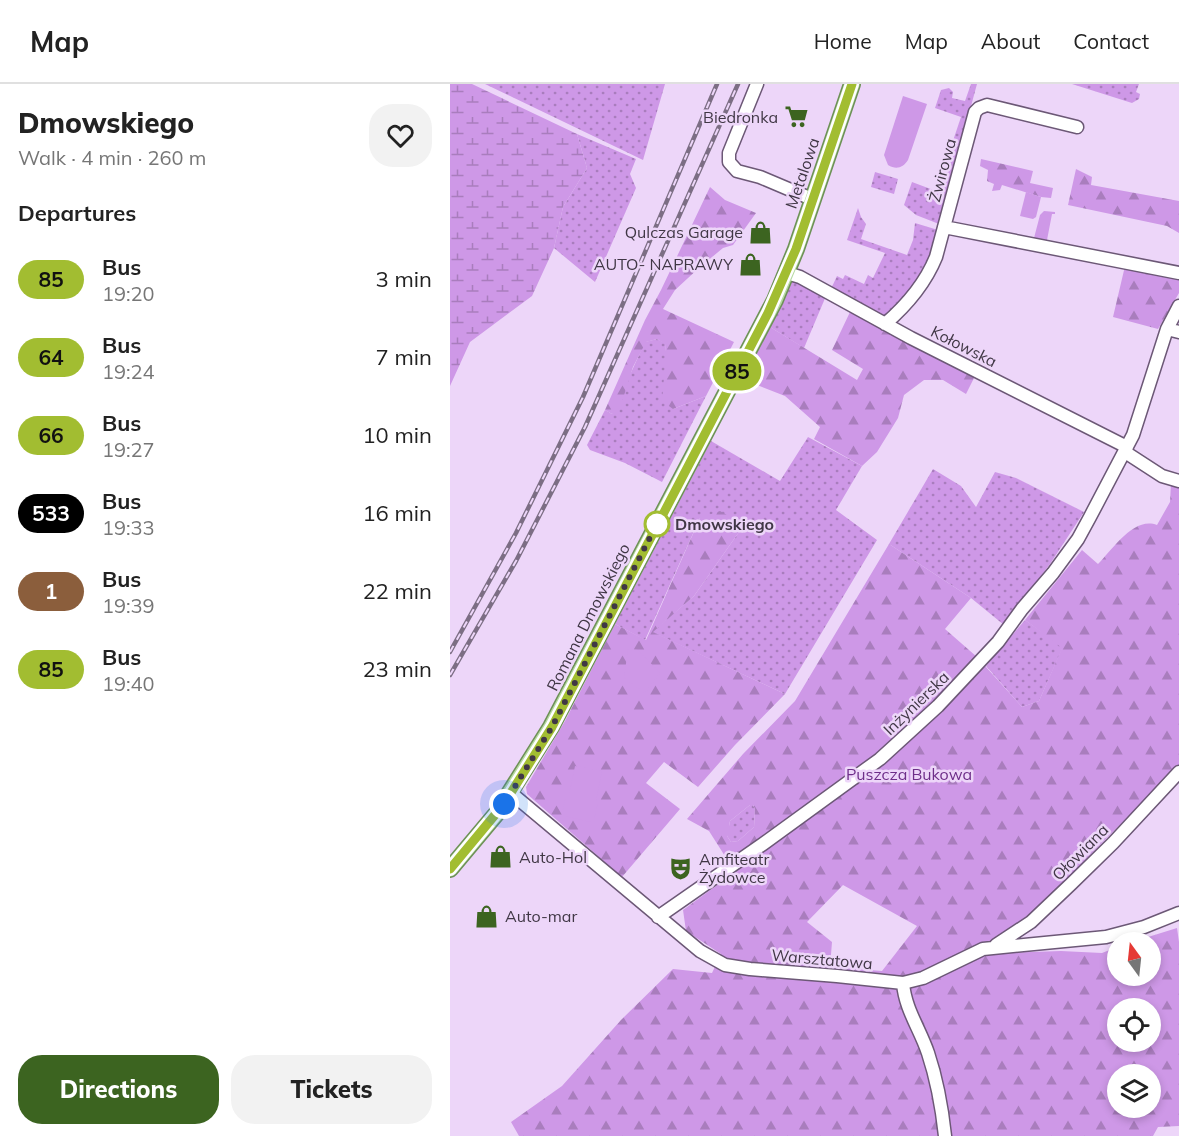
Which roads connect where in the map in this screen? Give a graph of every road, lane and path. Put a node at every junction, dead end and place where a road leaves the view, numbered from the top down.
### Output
1 (757, 84) edge
2 (852, 84) edge
3 (1077, 127) dead end
4 (812, 199) junction
5 (945, 227) junction
6 (787, 273) junction
7 (1179, 273) edge
8 (1179, 306) edge
9 (885, 324) junction
10 (1173, 330) edge
11 (1126, 449) junction
12 (1179, 481) edge
13 (1179, 771) edge
14 (511, 793) junction
15 (450, 869) edge
16 (1179, 913) edge
17 (658, 917) junction
18 (995, 946) junction
19 (903, 983) junction
20 (945, 1136) edge

1 - 4 street
2 - 4 main road, Metalowa
3 - 5 street, Żwirowa
4 - 6 main road, Metalowa
5 - 7 street
5 - 9 street, Żwirowa
6 - 9 street, Kołowska
6 - 14 main road, Romana Dmowskiego
8 - 10 street, Inżynierska
9 - 11 street, Kołowska
10 - 11 street, Inżynierska
11 - 12 street, Kołowska
11 - 17 street, Inżynierska
13 - 18 street, Ołowiana
14 - 15 main road, Romana Dmowskiego
14 - 17 street, Warsztatowa
16 - 18 street, Warsztatowa
17 - 19 street, Warsztatowa
18 - 19 street, Warsztatowa
19 - 20 street

